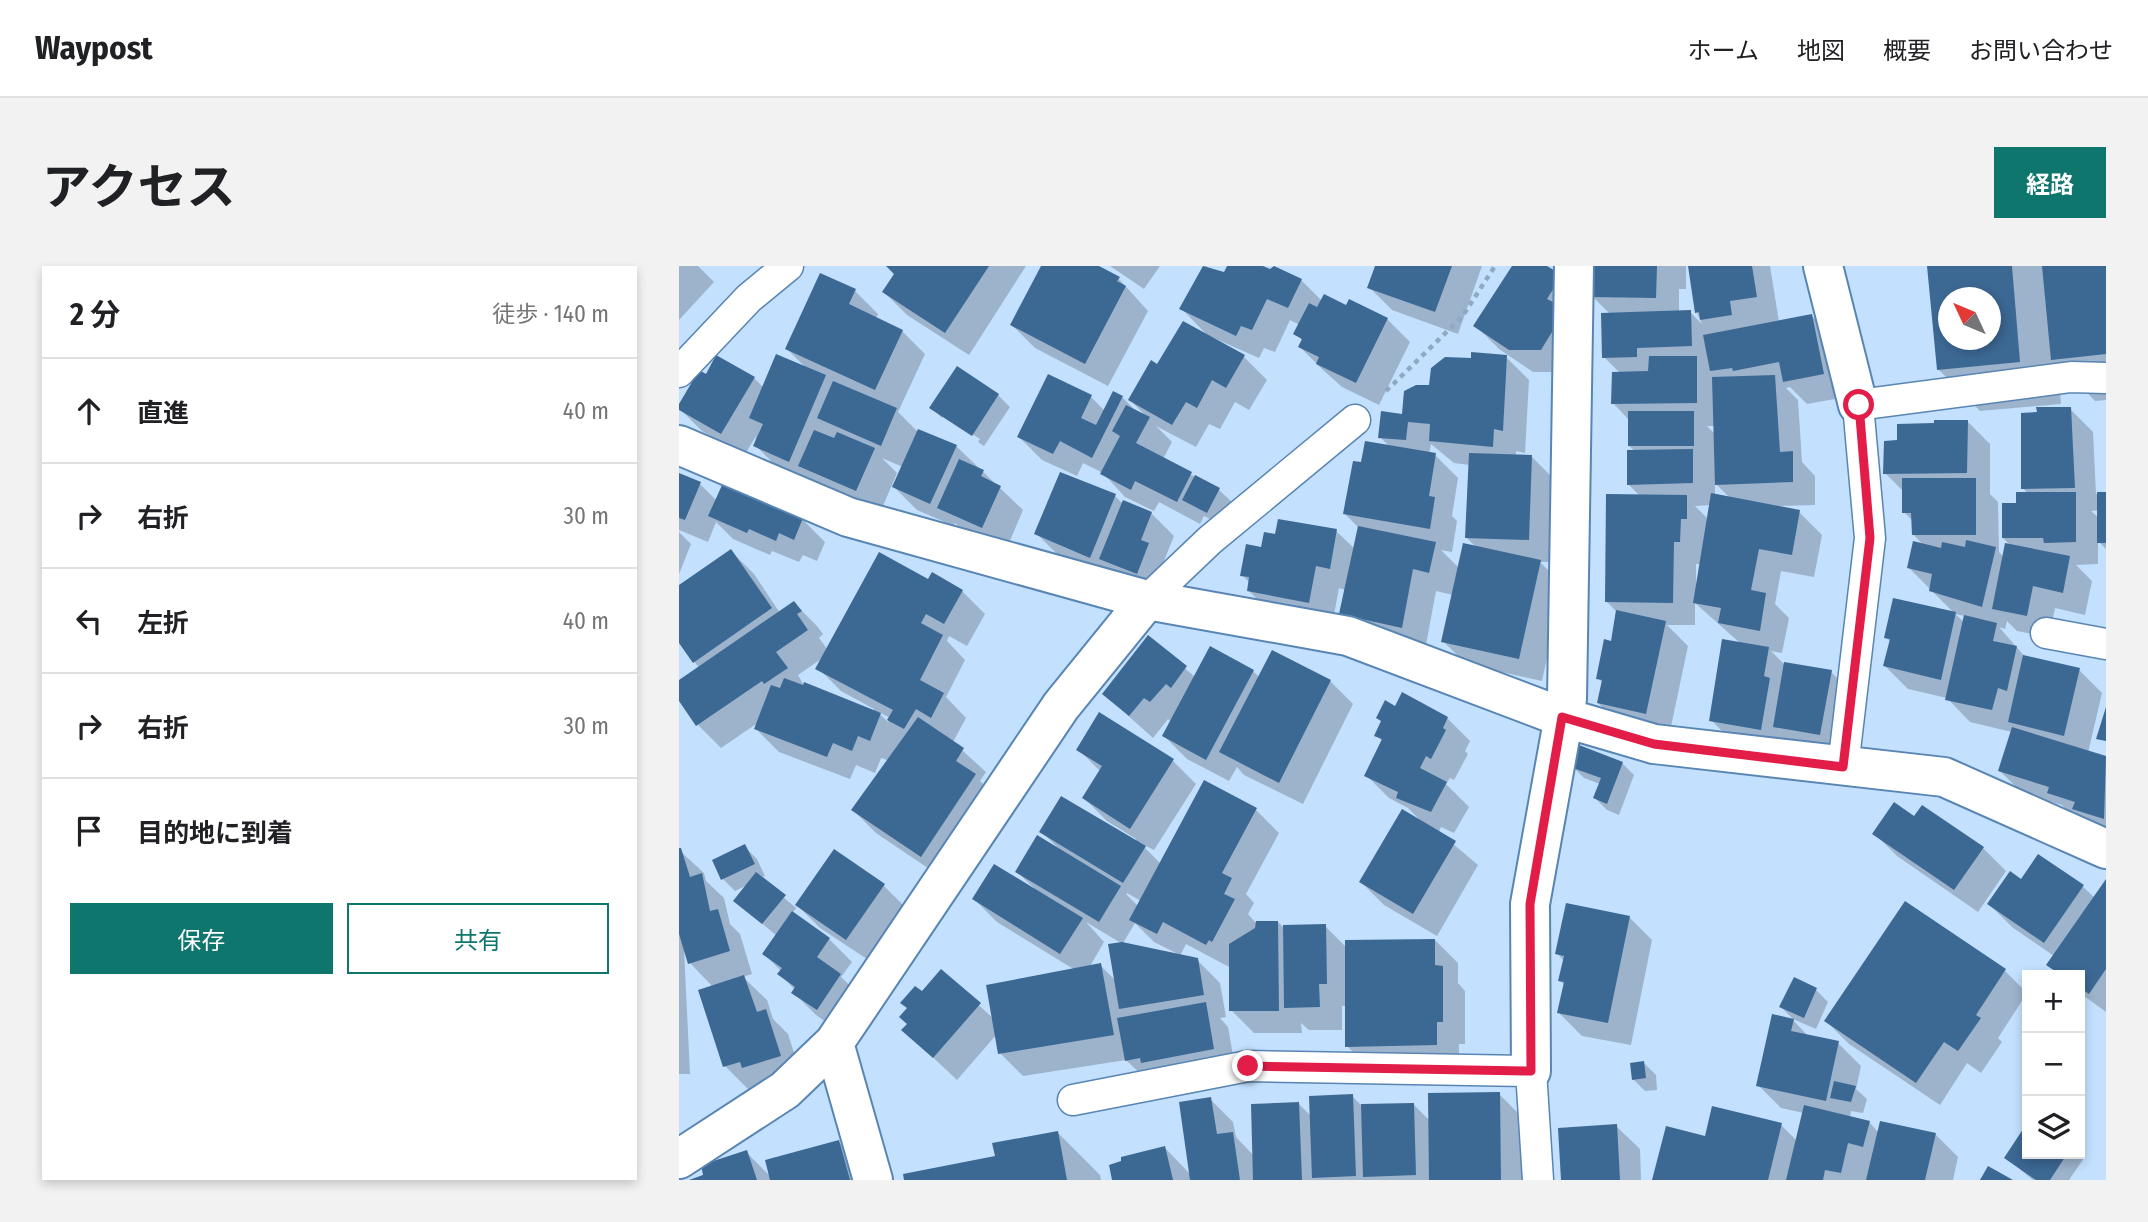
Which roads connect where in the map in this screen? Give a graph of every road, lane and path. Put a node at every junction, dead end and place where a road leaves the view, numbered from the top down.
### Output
1 (788, 266) edge
2 (1495, 266) edge
3 (1574, 266) edge
4 (1822, 266) edge
5 (679, 372) edge
6 (2106, 378) edge
7 (1859, 405) junction
8 (1355, 421) joint
9 (679, 445) edge
10 (1147, 600) junction
11 (2046, 633) dead end
12 (2106, 644) edge
13 (1562, 717) junction
14 (1843, 767) junction
15 (2106, 849) edge
16 (834, 1043) junction
17 (1531, 1071) junction
18 (1073, 1100) dead end
19 (679, 1159) edge
20 (873, 1180) edge
21 (1538, 1180) edge

1 - 5 lane
2 - 8 path
3 - 13 street
4 - 7 street
6 - 7 lane
7 - 14 lane
8 - 10 lane
9 - 10 street
10 - 13 street
10 - 16 street
11 - 12 lane
13 - 14 street
13 - 17 street
14 - 15 street
16 - 19 street
16 - 20 street
17 - 18 lane
17 - 21 lane

